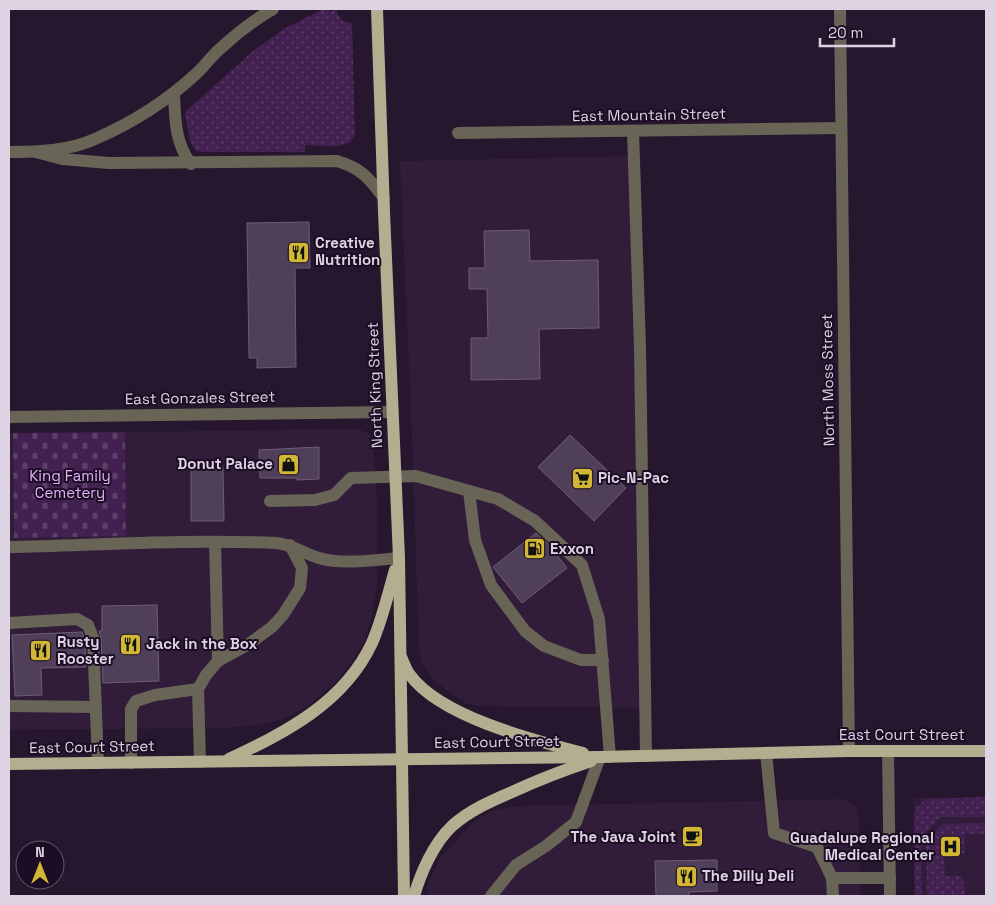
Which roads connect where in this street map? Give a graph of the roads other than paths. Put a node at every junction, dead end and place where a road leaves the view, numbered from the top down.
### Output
1 (273, 9) edge
2 (378, 9) edge
3 (840, 9) edge
4 (256, 13) edge
5 (174, 93) junction
6 (841, 128) junction
7 (633, 131) junction
8 (458, 133) dead end
9 (9, 152) edge
10 (36, 152) junction
11 (191, 164) junction
12 (384, 198) junction
13 (392, 412) junction
14 (9, 417) edge
15 (394, 475) junction
16 (469, 491) junction
17 (270, 502) dead end
18 (215, 542) junction
19 (290, 545) junction
20 (9, 547) edge
21 (399, 558) junction
22 (9, 623) edge
23 (399, 654) junction
24 (603, 660) junction
25 (218, 661) junction
26 (198, 689) junction
27 (9, 706) edge
28 (95, 707) junction
29 (849, 751) junction
30 (888, 751) junction
31 (986, 751) edge
32 (766, 753) junction
33 (646, 756) junction
34 (605, 757) junction
35 (401, 760) junction
36 (224, 761) junction
37 (131, 762) junction
38 (200, 762) junction
39 (98, 763) junction
40 (9, 764) edge
41 (832, 878) junction
42 (890, 878) junction
43 (404, 896) edge
44 (414, 896) edge
45 (491, 896) edge
46 (832, 896) edge
47 (890, 896) edge

1 - 4 street
2 - 12 main road, North King Street
3 - 6 street, North Moss Street
4 - 5 street
5 - 10 street
5 - 11 street
6 - 7 street, East Mountain Street
6 - 29 street, North Moss Street
7 - 8 street, East Mountain Street
7 - 33 street
9 - 10 street
10 - 11 street
11 - 12 street
12 - 13 main road, North King Street
13 - 14 street, East Gonzales Street
13 - 15 main road, North King Street
15 - 16 street
15 - 17 street
15 - 21 main road, North King Street
16 - 24 street
16 - 24 street
18 - 19 street
18 - 20 street
18 - 25 street
19 - 21 street
19 - 25 street
21 - 23 main road, North King Street
21 - 36 main road
22 - 28 street
23 - 34 main road
23 - 35 main road, North King Street
24 - 34 street
25 - 26 street
26 - 37 street
26 - 38 street
27 - 28 street
28 - 39 street
29 - 30 main road, East Court Street
29 - 32 main road, East Court Street
30 - 31 main road, East Court Street
30 - 42 street
32 - 33 main road, East Court Street
32 - 41 street
33 - 34 main road, East Court Street
34 - 35 main road, East Court Street
34 - 44 main road
34 - 45 street
35 - 36 main road, East Court Street
35 - 43 main road, North King Street
36 - 38 main road, East Court Street
37 - 38 main road, East Court Street
37 - 39 main road, East Court Street
39 - 40 main road, East Court Street
41 - 42 street
41 - 46 street
42 - 47 street

